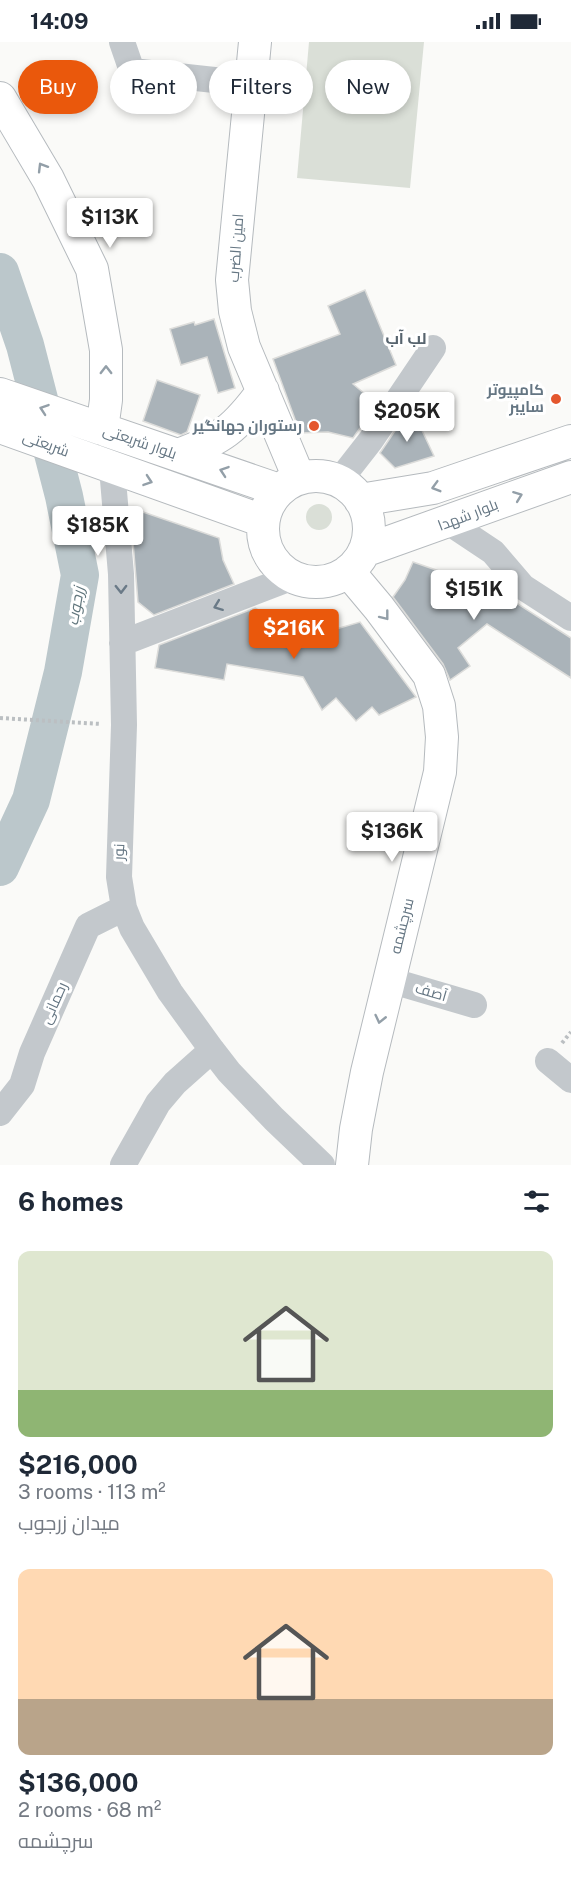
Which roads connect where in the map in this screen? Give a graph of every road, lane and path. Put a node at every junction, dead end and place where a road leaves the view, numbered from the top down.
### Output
1 (123, 42) edge
2 (255, 42) edge
3 (253, 60) edge
4 (209, 79) edge
5 (0, 98) edge
6 (248, 114) edge
7 (433, 348) dead end
8 (263, 391) junction
9 (0, 394) edge
10 (95, 426) junction
11 (0, 427) edge
12 (571, 441) edge
13 (178, 455) junction
14 (103, 465) junction
15 (571, 477) edge
16 (289, 484) junction
17 (350, 490) junction
18 (489, 507) junction
19 (263, 521) junction
20 (448, 522) junction
21 (493, 552) junction
22 (356, 561) junction
23 (292, 577) junction
24 (571, 618) edge
25 (122, 643) junction
26 (0, 718) edge
27 (111, 724) dead end
28 (124, 908) junction
29 (389, 980) junction
30 (474, 1005) dead end
31 (212, 1050) junction
32 (548, 1061) dead end
33 (571, 1080) edge
34 (0, 1113) edge
35 (123, 1165) edge
36 (322, 1165) edge
37 (352, 1165) edge

1 - 4 street
2 - 3 main road, امین الضرب
10 -> 5 main road
6 - 8 main road, امین الضرب
7 - 17 street
8 - 13 main road
8 - 16 main road, امین الضرب
10 -> 9 main road, بلوار شریعتی
10 - 13 main road, بلوار شریعتی
11 - 14 main road, شریعتی
12 -> 17 main road
16 -> 13 main road, بلوار شریعتی
14 -> 19 main road
14 -> 25 street, نور
18 -> 15 main road, بلوار شهدا
16 - 17 main road
16 - 19 main road
17 - 22 main road
18 - 20 main road, بلوار شهدا
18 - 21 street
19 - 23 main road
20 - 21 street
20 - 22 main road, بلوار شهدا
21 - 24 street
22 - 23 main road
22 -> 29 main road, سرچشمه
23 -> 25 street
25 - 28 street, نور
26 - 27 path
28 - 31 street, نور
28 - 34 street, رحمانی
29 - 30 street, آصف
29 -> 37 main road, سرچشمه
31 - 35 street
31 - 36 street, نور
32 - 33 street

